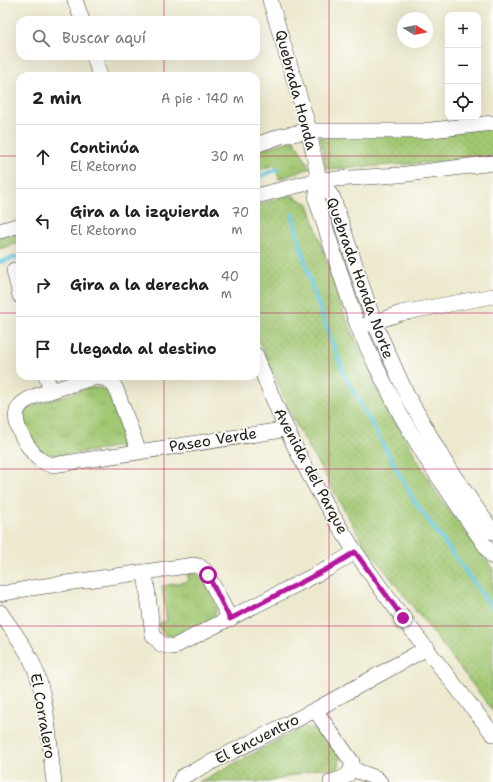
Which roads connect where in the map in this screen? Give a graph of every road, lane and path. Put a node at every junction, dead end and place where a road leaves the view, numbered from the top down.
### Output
1 (75, 0) edge
2 (270, 0) edge
3 (81, 16) edge
4 (95, 60) edge
5 (99, 72) edge
6 (493, 123) edge
7 (309, 131) junction
8 (260, 144) edge
9 (493, 163) edge
10 (318, 180) junction
11 (260, 195) edge
12 (16, 226) edge
13 (0, 231) edge
14 (11, 271) edge
15 (16, 285) edge
16 (493, 296) edge
17 (374, 322) junction
18 (358, 327) junction
19 (260, 365) edge
20 (47, 380) edge
21 (90, 380) edge
22 (106, 380) edge
23 (51, 391) junction
24 (286, 428) junction
25 (139, 452) junction
26 (493, 532) edge
27 (355, 552) junction
28 (493, 557) edge
29 (145, 572) junction
30 (0, 594) edge
31 (0, 612) edge
32 (230, 619) junction
33 (427, 648) junction
34 (315, 710) junction
35 (493, 734) edge
36 (352, 769) junction
37 (54, 782) edge
38 (180, 782) edge
39 (331, 782) edge
40 (380, 782) edge

1 - 3 street
2 - 7 street, Quebrada Honda
4 - 5 street
6 - 7 street
7 - 8 street
7 - 10 street, Quebrada Honda
9 - 10 street
10 - 11 street
10 - 17 street, Quebrada Honda Norte
10 - 18 street, Quebrada Honda Norte
12 - 13 street
14 - 15 street
16 - 17 street
17 - 18 street
17 - 26 street, Quebrada Honda Norte
18 - 28 street, Quebrada Honda Norte
19 - 24 street, Avenida del Parque
20 - 23 street
21 - 23 street, Paseo Verde
22 - 25 street, Paseo Verde
23 - 25 street, Paseo Verde
24 - 25 street, Paseo Verde
24 - 27 street, Avenida del Parque
27 - 32 street
27 - 33 street, Avenida del Parque
29 - 30 street
29 - 32 street
29 - 32 street
31 - 37 street, El Corralero
33 - 34 street, El Encuentro
33 - 35 street, Avenida del Parque
34 - 36 street, El Encuentro
34 - 38 street, El Encuentro
36 - 39 street
36 - 40 street

